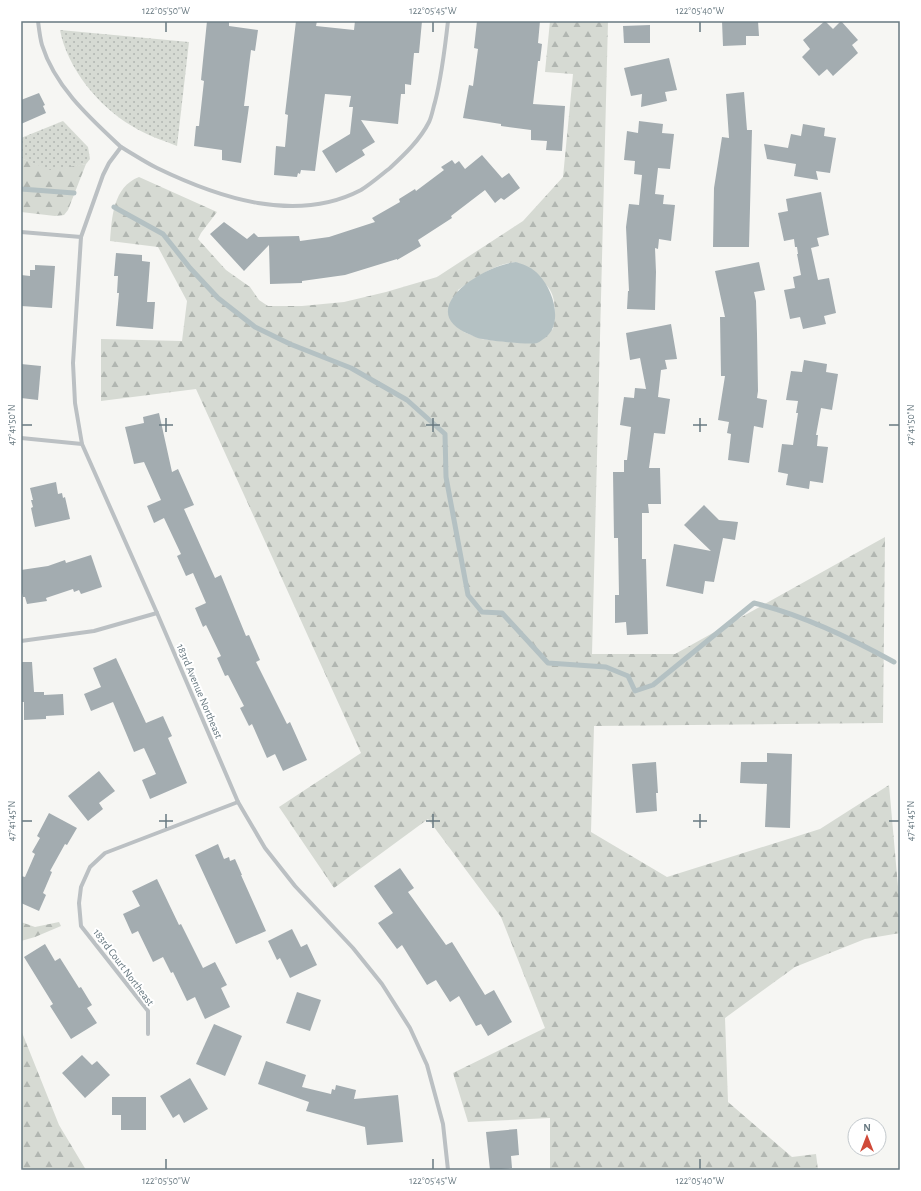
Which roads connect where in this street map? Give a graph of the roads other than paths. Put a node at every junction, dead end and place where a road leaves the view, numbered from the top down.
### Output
1 (38, 21) edge
2 (448, 21) edge
3 (121, 147) junction
4 (21, 232) edge
5 (81, 237) junction
6 (21, 438) edge
7 (82, 444) junction
8 (157, 613) junction
9 (21, 641) edge
10 (238, 802) junction
11 (148, 1034) dead end
12 (448, 1170) edge

1 - 3 street
2 - 3 street
3 - 5 street, 183rd Avenue Northeast
4 - 5 street
5 - 7 street, 183rd Avenue Northeast
6 - 7 street
7 - 8 street, 183rd Avenue Northeast
8 - 9 street
8 - 10 street, 183rd Avenue Northeast
10 - 11 street, 183rd Court Northeast
10 - 12 street, 183rd Avenue Northeast

